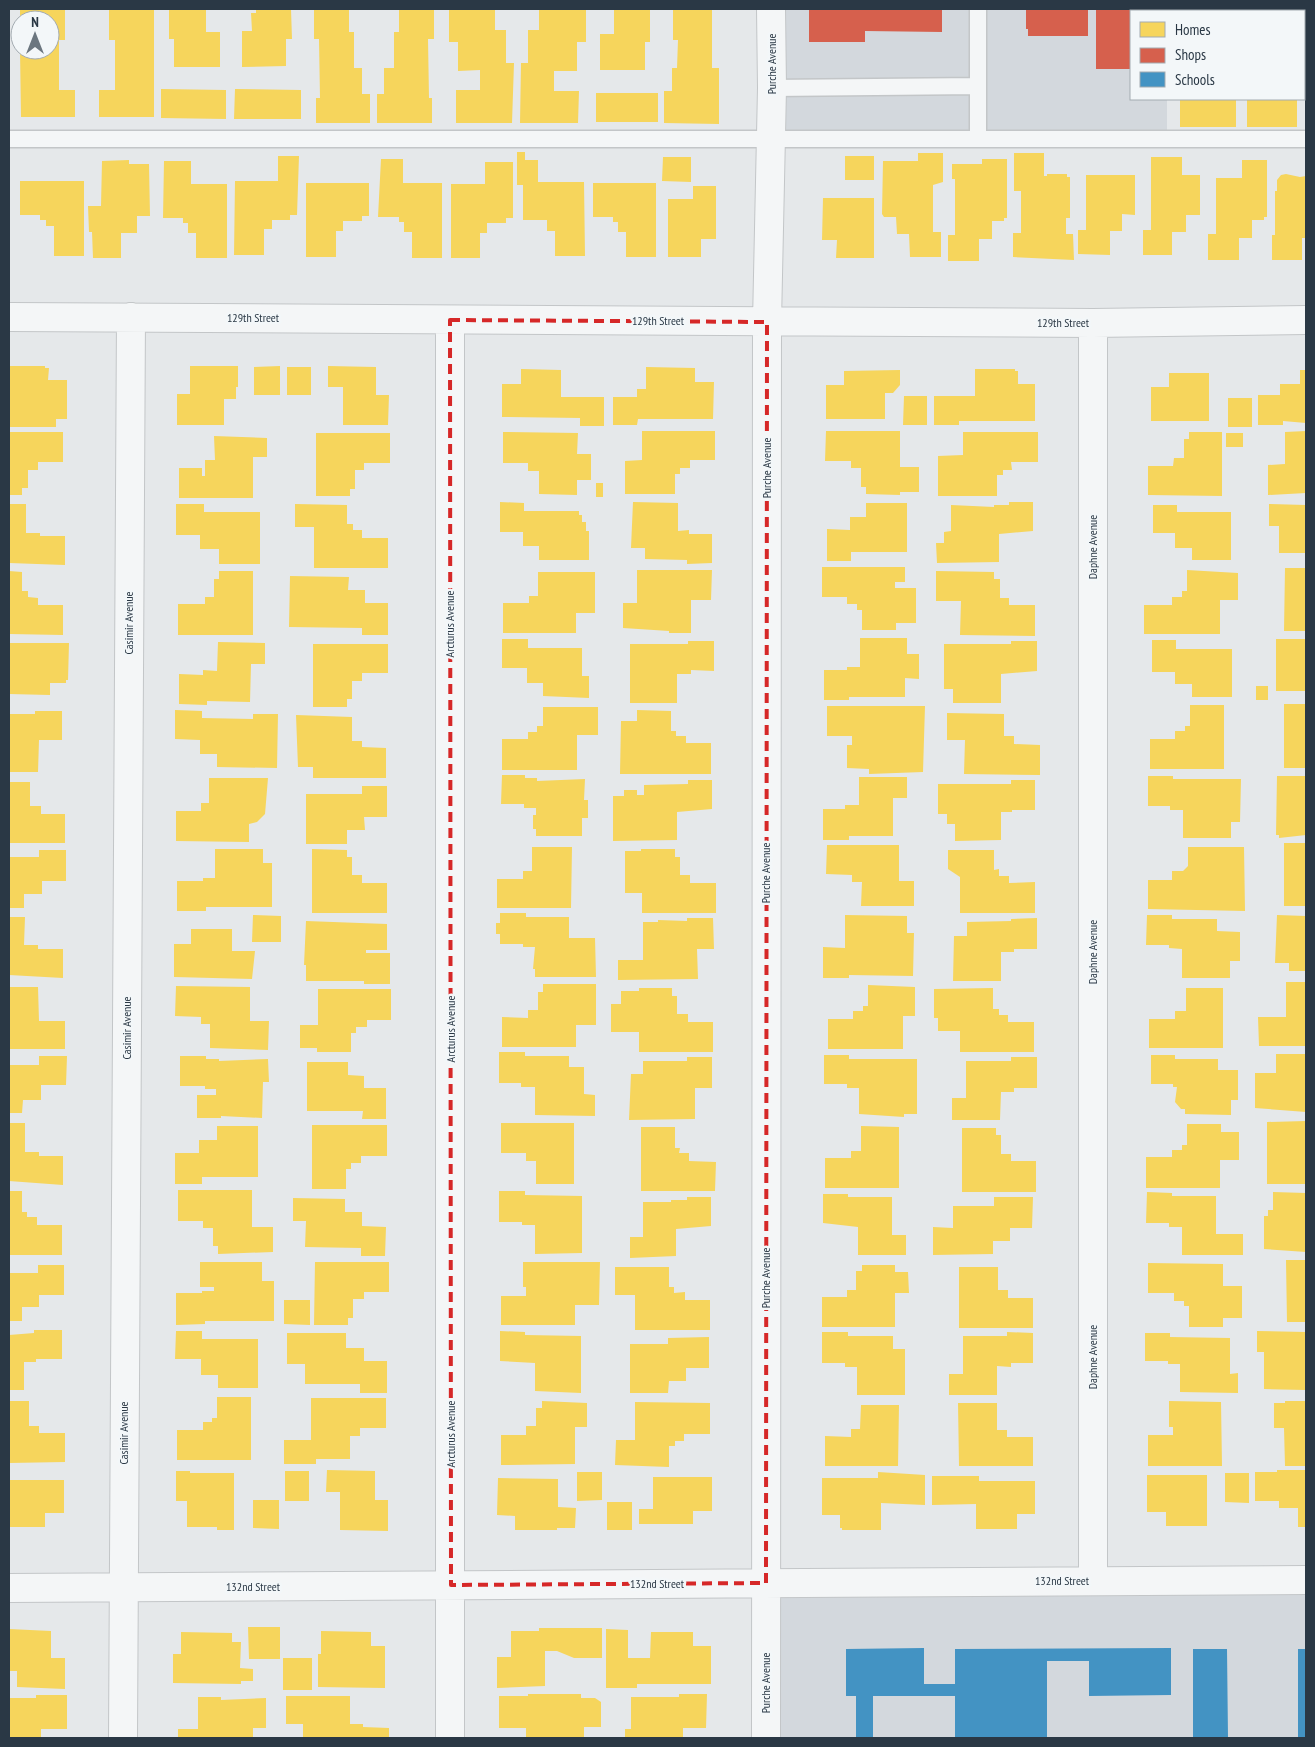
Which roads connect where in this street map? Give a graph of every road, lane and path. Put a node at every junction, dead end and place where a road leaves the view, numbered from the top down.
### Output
1 (771, 9) edge
2 (978, 9) edge
3 (978, 86) junction
4 (772, 88) junction
5 (770, 138) junction
6 (9, 139) edge
7 (978, 139) junction
8 (1306, 139) edge
9 (9, 317) edge
10 (131, 317) junction
11 (450, 320) junction
12 (1306, 320) edge
13 (767, 322) junction
14 (1093, 323) junction
15 (1306, 1580) edge
16 (1093, 1581) junction
17 (766, 1583) junction
18 (451, 1585) junction
19 (9, 1588) edge
20 (123, 1588) junction
21 (123, 1738) edge
22 (450, 1738) edge
23 (766, 1738) edge

1 - 4 street, Purche Avenue
2 - 3 lane
3 - 4 lane
3 - 7 lane
4 - 5 street, Purche Avenue
5 - 6 lane
5 - 7 lane
5 - 13 street, Purche Avenue
7 - 8 lane
9 - 10 street, 129th Street
10 - 11 street, 129th Street
10 - 20 street, Casimir Avenue
11 - 13 street, 129th Street
11 - 18 street, Arcturus Avenue
12 - 14 street, 129th Street
13 - 14 street, 129th Street
13 - 17 street, Purche Avenue
14 - 16 street, Daphne Avenue
15 - 16 street, 132nd Street
16 - 17 street, 132nd Street
17 - 18 street, 132nd Street
17 - 23 street, Purche Avenue
18 - 20 street, 132nd Street
18 - 22 street, Arcturus Avenue
19 - 20 street, 132nd Street
20 - 21 street, Casimir Avenue

